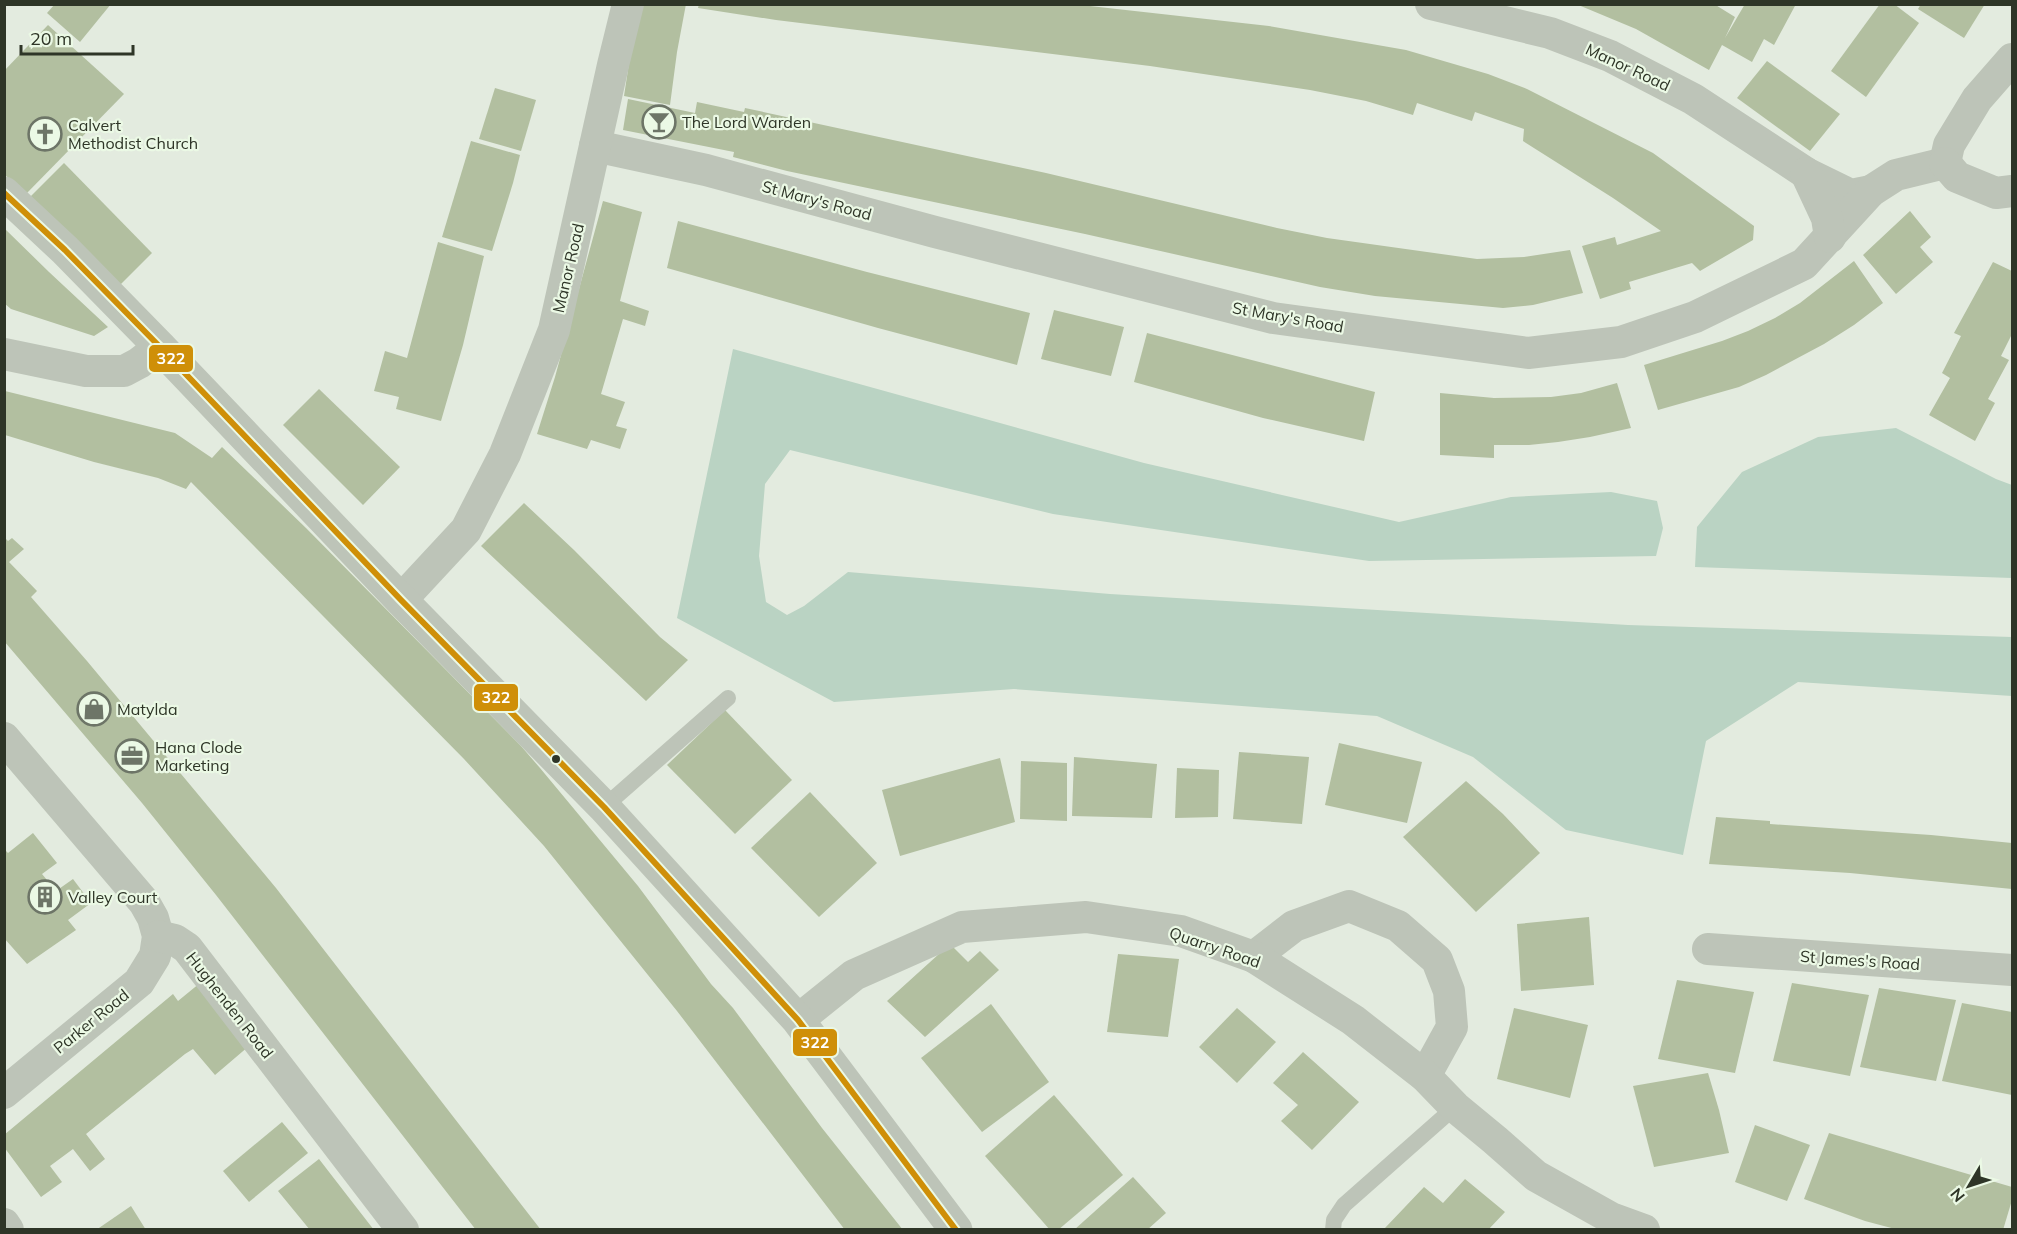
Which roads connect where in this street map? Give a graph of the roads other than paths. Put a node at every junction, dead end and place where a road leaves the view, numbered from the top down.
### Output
1 (628, 4) edge
2 (1431, 4) edge
3 (2013, 59) edge
4 (595, 146) junction
5 (1945, 163) junction
6 (1806, 173) junction
7 (1871, 190) junction
8 (2013, 191) edge
9 (4, 193) edge
10 (1830, 237) junction
11 (160, 347) junction
12 (4, 354) edge
13 (401, 600) junction
14 (728, 698) dead end
15 (4, 738) edge
16 (604, 807) junction
17 (158, 936) junction
18 (1708, 950) dead end
19 (1254, 957) junction
20 (2013, 970) edge
21 (798, 1020) junction
22 (1425, 1076) junction
23 (4, 1092) edge
24 (1455, 1107) junction
25 (4, 1224) edge
26 (1614, 1224) edge
27 (8, 1230) edge
28 (403, 1230) edge
29 (956, 1230) edge
30 (1333, 1230) edge
31 (1644, 1230) edge

1 - 4 street, Manor Road
2 - 6 street, Manor Road
3 - 5 street
4 - 10 street, St Mary's Road
4 - 13 street, Manor Road
5 - 7 street, St Mary's Road
5 - 8 street
6 - 7 street, Manor Road
6 - 10 street
7 - 10 street, St Mary's Road
9 - 11 street
11 - 12 street
11 - 13 street
13 - 16 street
14 - 16 lane
15 - 17 street
16 - 21 street
17 - 23 street, Parker Road
17 - 28 street, Hughenden Road
18 - 20 street, St James's Road
19 - 21 street, Quarry Road
19 - 22 street, Quarry Road
19 - 22 street
21 - 29 street
22 - 24 street, Quarry Road
24 - 26 street, Quarry Road
24 - 30 lane
25 - 27 street
26 - 31 street, Quarry Road

